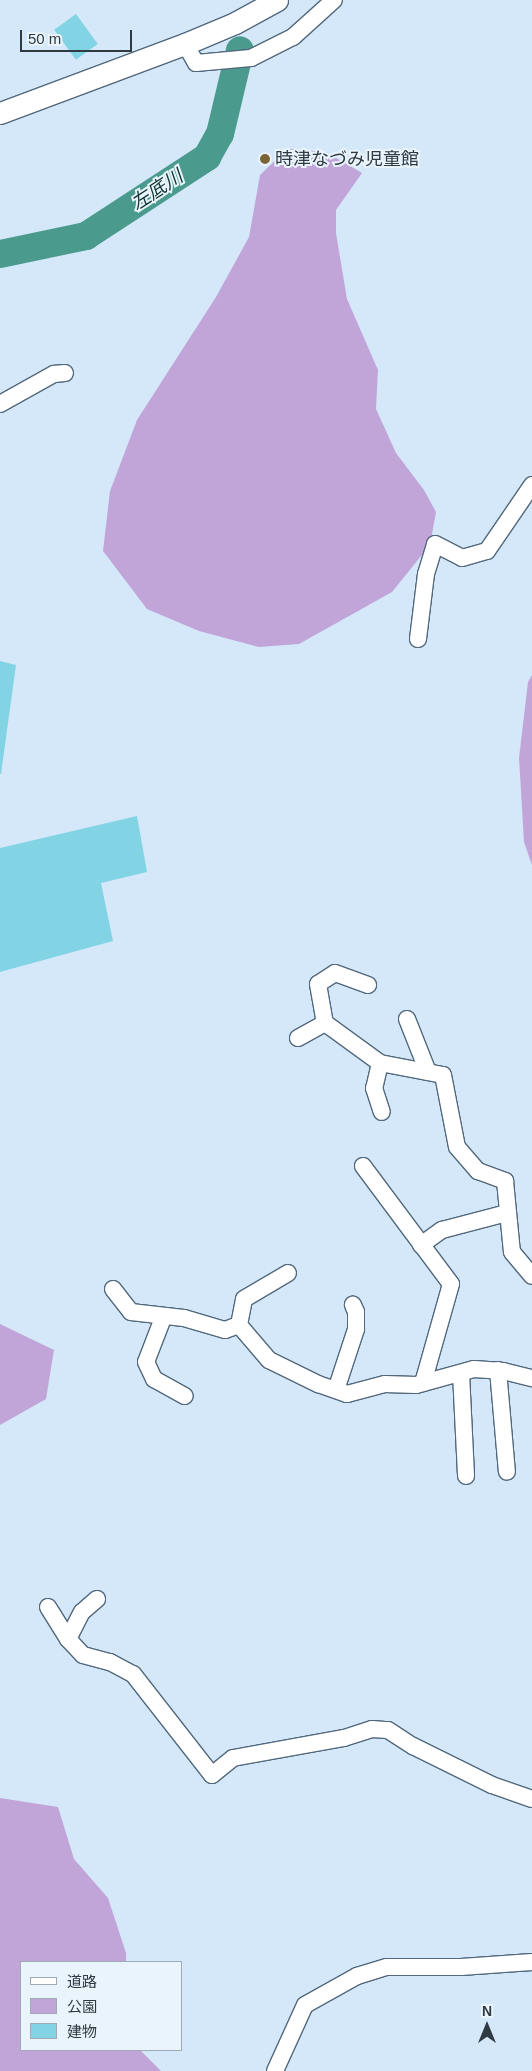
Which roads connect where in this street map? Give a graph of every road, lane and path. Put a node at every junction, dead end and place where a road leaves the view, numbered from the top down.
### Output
1 (277, 0) edge
2 (334, 0) edge
3 (185, 44) junction
4 (0, 112) edge
5 (65, 373) dead end
6 (0, 404) edge
7 (532, 485) edge
8 (418, 640) dead end
9 (368, 985) dead end
10 (407, 1019) dead end
11 (325, 1023) junction
12 (298, 1038) dead end
13 (380, 1063) junction
14 (428, 1072) junction
15 (382, 1112) dead end
16 (363, 1166) dead end
17 (507, 1213) junction
18 (421, 1245) junction
19 (288, 1273) dead end
20 (532, 1276) edge
21 (114, 1289) dead end
22 (353, 1305) dead end
23 (163, 1318) junction
24 (239, 1325) junction
25 (498, 1370) junction
26 (461, 1373) junction
27 (532, 1378) edge
28 (423, 1383) junction
29 (336, 1390) junction
30 (185, 1396) dead end
31 (508, 1472) dead end
32 (466, 1476) dead end
33 (97, 1599) dead end
34 (48, 1607) dead end
35 (68, 1639) junction
36 (532, 1799) edge
37 (532, 1962) edge
38 (275, 2071) edge

1 - 3 street
2 - 3 street
3 - 4 street
5 - 6 street
7 - 8 street
9 - 11 street
10 - 14 street
11 - 12 street
11 - 13 street
13 - 14 street
13 - 15 street
14 - 17 street
16 - 18 street
17 - 18 street
17 - 20 street
18 - 28 street
19 - 24 street
21 - 23 street
22 - 29 street
23 - 24 street
23 - 30 street
24 - 29 street
25 - 26 street
25 - 27 street
25 - 31 street
26 - 28 street
26 - 32 street
28 - 29 street
33 - 35 street
34 - 35 street
35 - 36 street
37 - 38 street

